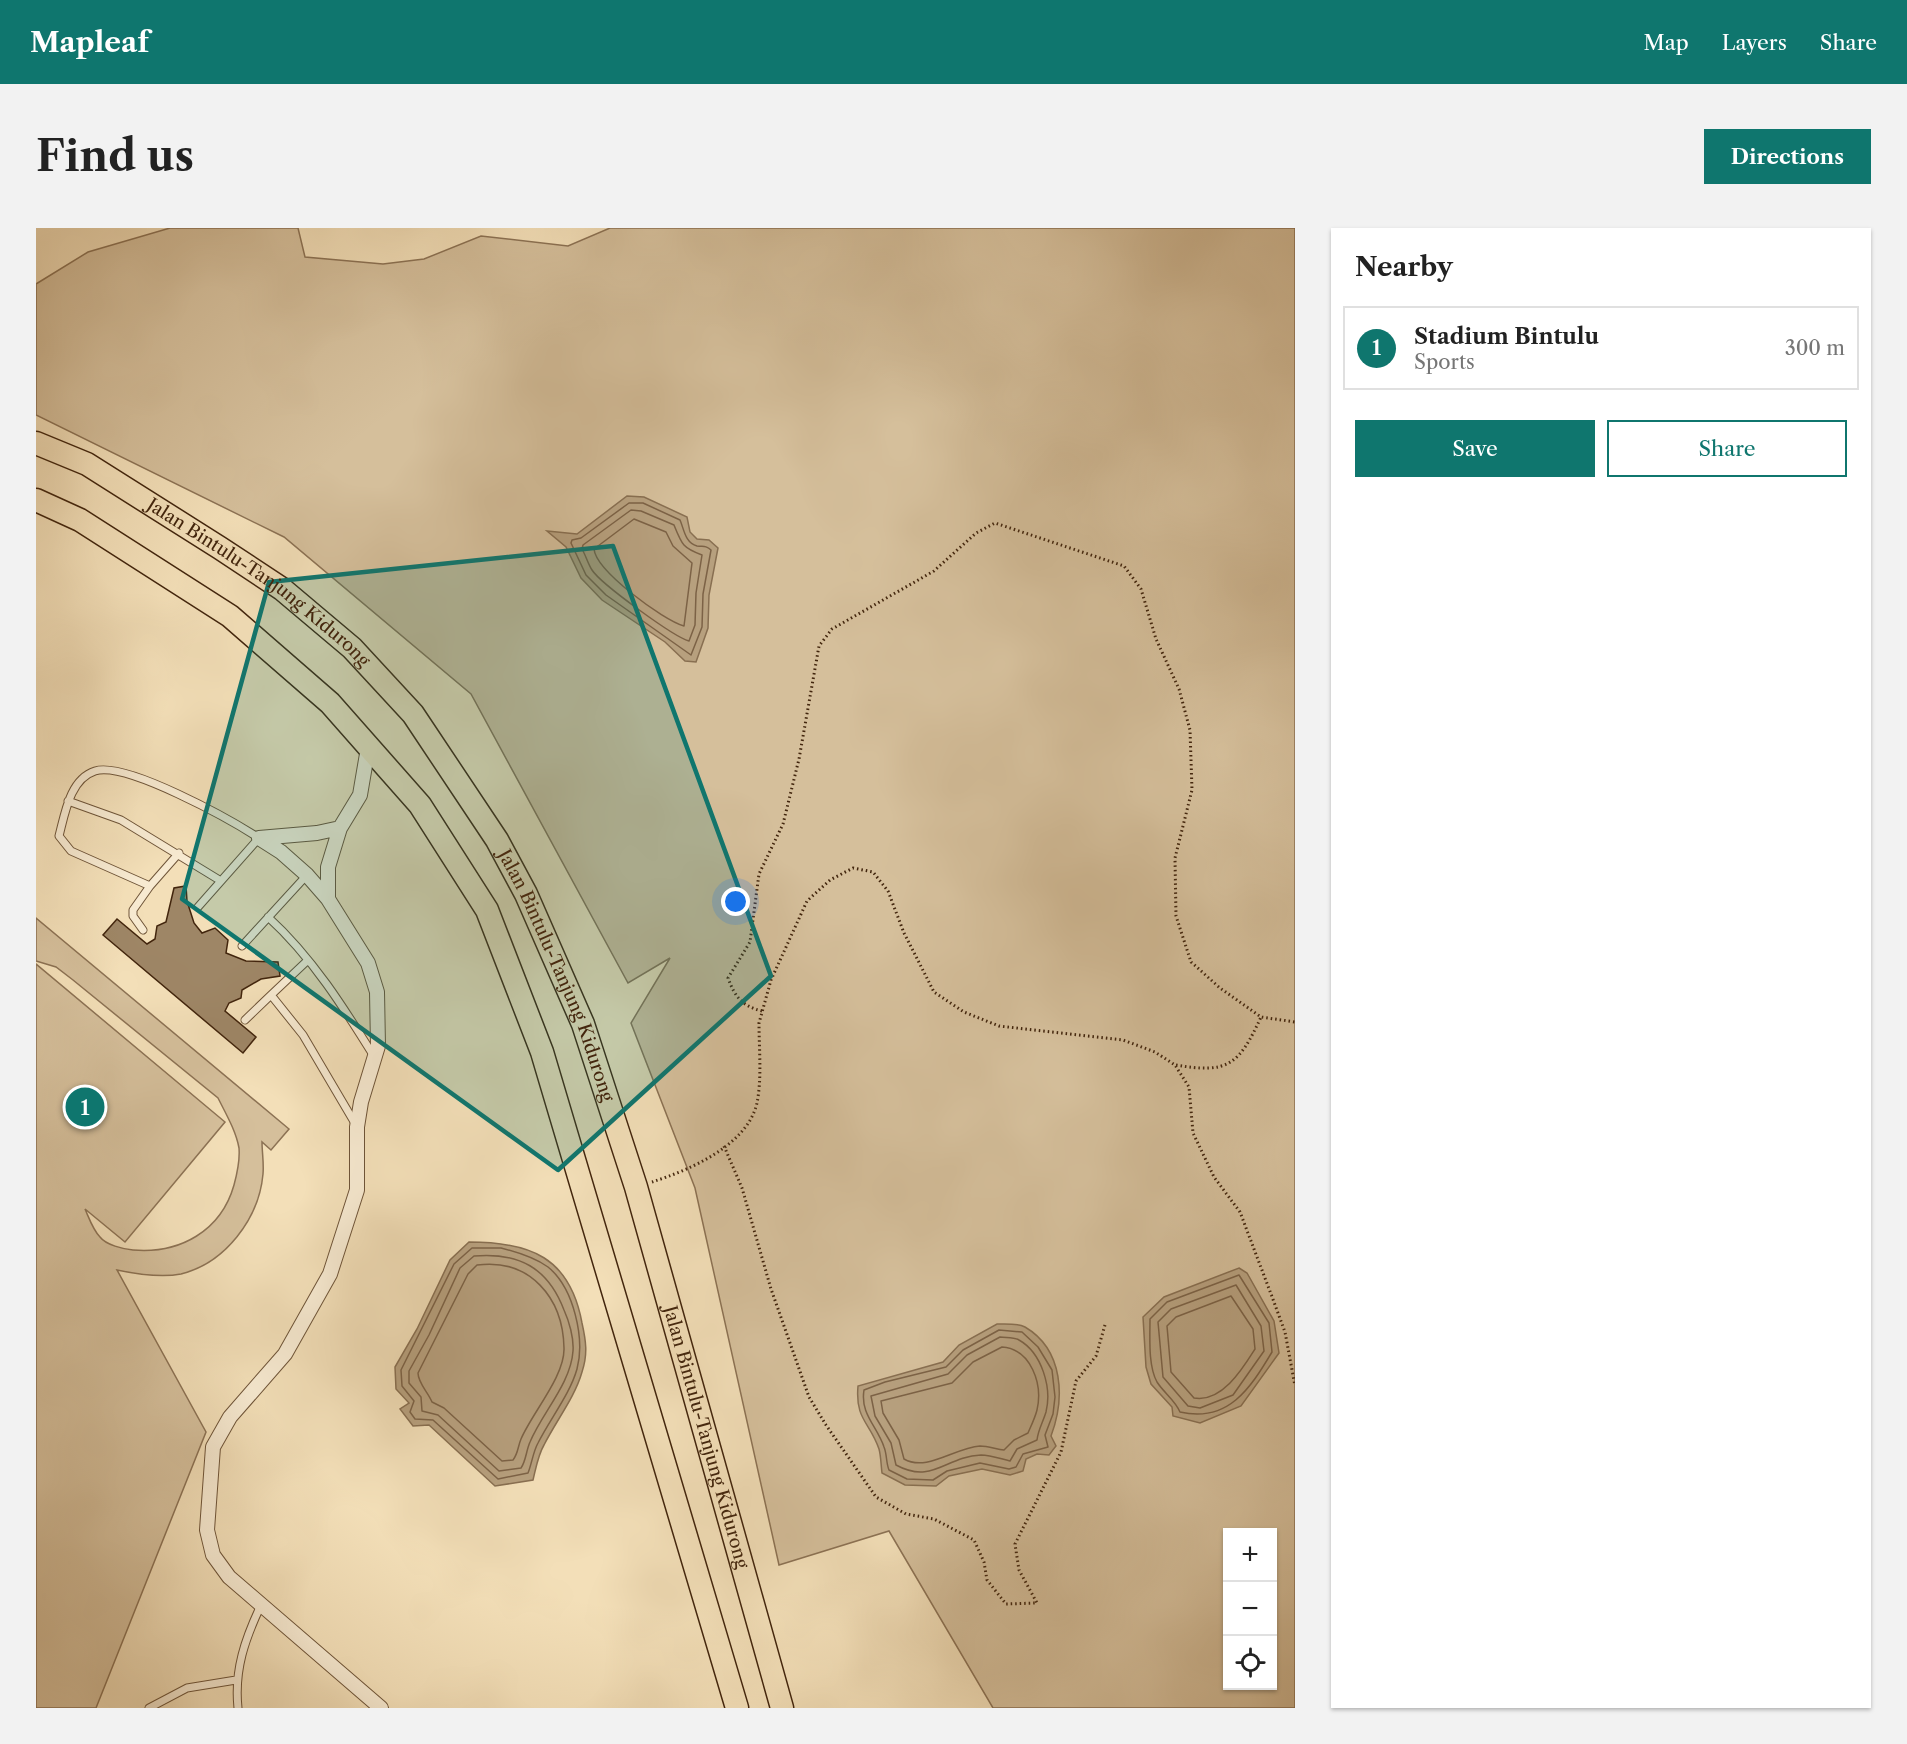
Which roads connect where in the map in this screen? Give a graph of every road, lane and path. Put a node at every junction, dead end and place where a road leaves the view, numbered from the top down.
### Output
1 (36, 443) edge
2 (36, 500) edge
3 (368, 748) junction
4 (69, 801) junction
5 (340, 828) junction
6 (259, 838) junction
7 (179, 853) junction
8 (307, 875) junction
9 (221, 881) junction
10 (150, 886) junction
11 (328, 899) junction
12 (198, 908) dead end
13 (268, 917) junction
14 (143, 930) dead end
15 (242, 946) dead end
16 (308, 960) junction
17 (271, 995) junction
18 (762, 1011) junction
19 (1260, 1017) junction
20 (245, 1020) dead end
21 (1295, 1022) edge
22 (376, 1060) junction
23 (1175, 1065) junction
24 (357, 1127) junction
25 (724, 1146) junction
26 (636, 1187) junction
27 (1106, 1325) dead end
28 (1295, 1386) edge
29 (261, 1605) junction
30 (236, 1680) junction
31 (149, 1708) edge
32 (238, 1708) edge
33 (381, 1708) edge
34 (737, 1708) edge
35 (782, 1708) edge

1 - 26 main road, Jalan Bintulu-Tanjung Kidurong
2 - 3 main road, Jalan Bintulu-Tanjung Kidurong
3 - 5 street
3 - 34 main road, Jalan Bintulu-Tanjung Kidurong
4 - 6 lane
4 - 7 lane
4 - 10 lane
5 - 6 street
5 - 11 street
6 - 8 street
6 - 9 lane
7 - 9 lane
7 - 10 lane
8 - 11 street
8 - 13 lane
9 - 12 lane
10 - 14 lane
11 - 22 street
13 - 15 lane
13 - 16 lane
16 - 17 lane
16 - 22 lane
17 - 20 lane
17 - 24 lane
18 - 19 path
18 - 23 path
18 - 25 path
19 - 21 path
19 - 23 path
22 - 24 street
23 - 28 path
24 - 29 street
25 - 26 path
25 - 27 path
26 - 35 main road, Jalan Bintulu-Tanjung Kidurong
29 - 30 lane
29 - 33 street
30 - 31 lane
30 - 32 lane

